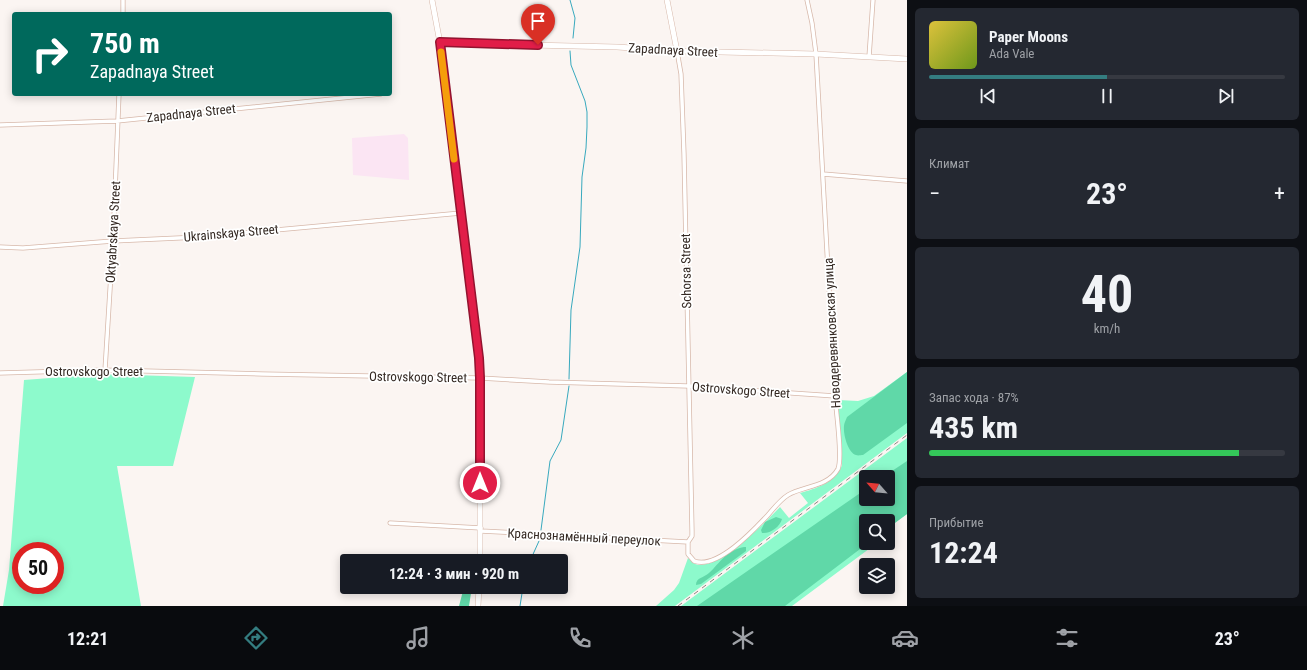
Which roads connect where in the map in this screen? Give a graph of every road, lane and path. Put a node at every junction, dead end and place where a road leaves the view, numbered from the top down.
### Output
1 (123, 0) edge
2 (432, 0) edge
3 (667, 0) edge
4 (808, 0) edge
5 (873, 0) edge
6 (122, 12) edge
7 (440, 42) junction
8 (678, 51) junction
9 (816, 54) junction
10 (868, 57) junction
11 (907, 59) edge
12 (119, 96) edge
13 (361, 96) edge
14 (117, 121) junction
15 (0, 125) edge
16 (823, 174) junction
17 (907, 181) edge
18 (461, 213) junction
19 (113, 241) junction
20 (0, 247) edge
21 (105, 370) junction
22 (0, 373) edge
23 (480, 378) junction
24 (688, 386) junction
25 (835, 396) junction
26 (390, 523) dead end
27 (481, 530) junction
28 (688, 542) junction
29 (480, 554) edge
30 (479, 594) edge
31 (478, 606) edge

1 - 6 street
2 - 7 main road
3 - 8 main road, Schorsa Street
4 - 9 street, Новодеревянковская улица
5 - 10 street
7 - 8 main road, Zapadnaya Street
7 - 18 main road
8 - 9 main road, Zapadnaya Street
8 - 24 street, Schorsa Street
9 - 10 main road, Zapadnaya Street
9 - 16 street, Новодеревянковская улица
10 - 11 main road, Zapadnaya Street
12 - 14 street, Oktyabrskaya Street
13 - 14 street, Zapadnaya Street
14 - 15 street, Zapadnaya Street
14 - 19 street, Oktyabrskaya Street
16 - 17 street
16 - 25 street, Новодеревянковская улица
18 - 19 street, Ukrainskaya Street
18 - 23 main road
19 - 20 street, Ukrainskaya Street
19 - 21 street, Oktyabrskaya Street
21 - 22 street, Ostrovskogo Street
21 - 23 street, Ostrovskogo Street
23 - 24 street, Ostrovskogo Street
23 - 27 main road
24 - 25 street, Ostrovskogo Street
24 - 28 street, Schorsa Street
25 - 28 street, Новодеревянковская улица
26 - 27 street, Краснознамённый переулок
27 - 28 street, Краснознамённый переулок
27 - 29 main road
30 - 31 main road

